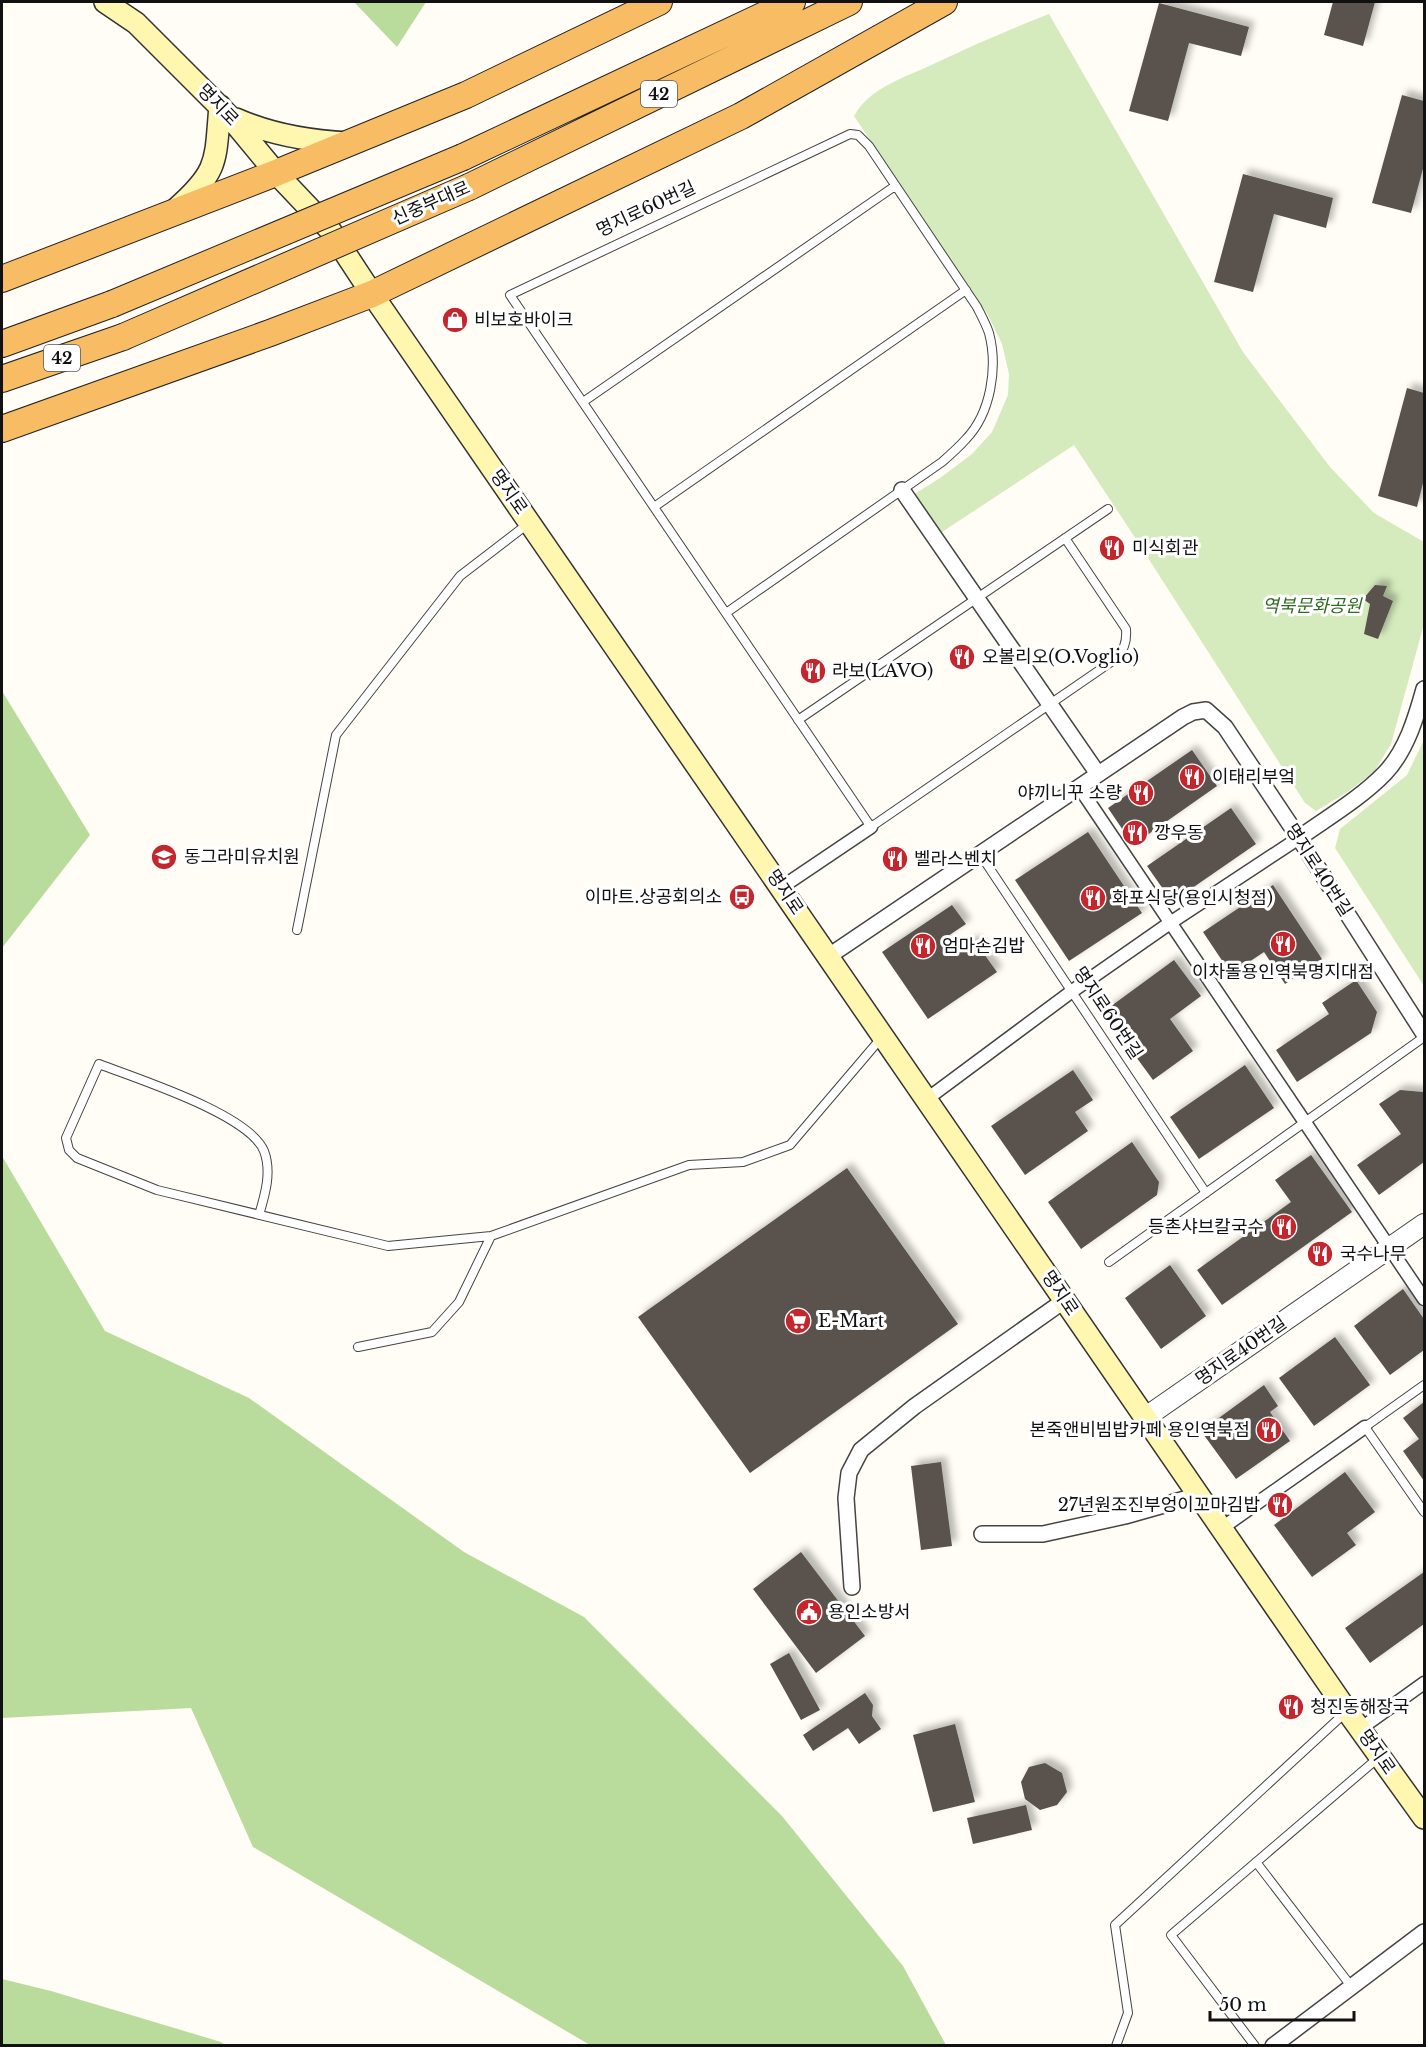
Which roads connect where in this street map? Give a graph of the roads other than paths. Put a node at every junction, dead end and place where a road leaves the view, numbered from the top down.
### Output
1 (105, 2) edge
2 (659, 2) edge
3 (792, 2) edge
4 (849, 2) edge
5 (944, 2) edge
6 (224, 111) junction
7 (348, 143) junction
8 (276, 173) junction
9 (896, 186) junction
10 (169, 215) junction
11 (2, 279) edge
12 (966, 290) junction
13 (372, 294) junction
14 (2, 344) edge
15 (2, 379) edge
16 (583, 402) junction
17 (2, 429) edge
18 (902, 490) junction
19 (654, 507) junction
20 (1108, 509) dead end
21 (530, 522) junction
22 (1065, 538) junction
23 (977, 599) junction
24 (726, 613) junction
25 (1425, 689) edge
26 (1050, 705) junction
27 (798, 720) junction
28 (1098, 774) junction
29 (1079, 787) junction
30 (871, 827) junction
31 (1299, 838) junction
32 (980, 854) junction
33 (782, 888) junction
34 (1170, 923) junction
35 (297, 930) dead end
36 (829, 956) junction
37 (1071, 992) junction
38 (883, 1036) junction
39 (1425, 1036) edge
40 (927, 1100) junction
41 (1304, 1123) junction
42 (1206, 1193) junction
43 (260, 1215) junction
44 (1425, 1224) edge
45 (491, 1236) junction
46 (1389, 1248) junction
47 (1109, 1262) dead end
48 (1425, 1299) edge
49 (1065, 1300) junction
50 (358, 1347) dead end
51 (1425, 1385) edge
52 (1146, 1418) junction
53 (1365, 1427) junction
54 (1199, 1495) junction
55 (1425, 1512) edge
56 (1222, 1528) junction
57 (982, 1534) dead end
58 (852, 1587) dead end
59 (1425, 1683) edge
60 (1347, 1711) junction
61 (1360, 1729) junction
62 (1379, 1757) junction
63 (1425, 1818) edge
64 (1256, 1862) junction
65 (1425, 1932) edge
66 (1351, 1986) junction
67 (1116, 2046) edge
68 (1255, 2046) edge
69 (1273, 2046) edge

1 - 6 main road, 명지로
2 - 7 highway
3 - 14 highway, 신중부대로 / 42, bridge
4 - 15 highway, 신중부대로 / 42, bridge
5 - 13 highway
6 - 7 main road
6 - 8 main road, 명지로
6 - 10 main road
7 - 8 highway
8 - 10 highway
8 - 13 main road, 명지로
9 - 12 lane, 명지로60번길
9 - 16 lane
9 - 16 lane, 명지로60번길
10 - 11 highway
12 - 18 lane, 명지로60번길
12 - 19 lane
13 - 17 highway
13 - 21 main road, 명지로
16 - 19 lane, 명지로60번길
18 - 23 street
18 - 24 lane, 명지로60번길
19 - 24 lane, 명지로60번길
20 - 22 lane
21 - 33 main road, 명지로
21 - 35 lane
22 - 23 lane
22 - 26 lane
23 - 26 street
23 - 27 lane
24 - 27 lane, 명지로60번길
25 - 31 street
26 - 28 street
26 - 30 lane
27 - 30 lane, 명지로60번길
28 - 29 street
28 - 31 street, 명지로40번길
29 - 32 street
29 - 34 street
30 - 33 street
31 - 34 street
31 - 39 street, 명지로40번길
32 - 36 street
32 - 37 lane, 명지로60번길
33 - 36 main road, 명지로
34 - 37 street
34 - 41 street
36 - 38 main road, 명지로
37 - 40 street
37 - 42 lane, 명지로60번길
38 - 40 main road, 명지로
38 - 45 lane
39 - 41 lane
40 - 49 main road, 명지로
41 - 42 lane
41 - 46 street
42 - 47 lane
43 - 43 lane
43 - 45 lane
44 - 46 street, 명지로40번길
45 - 50 lane
46 - 48 street
46 - 52 street, 명지로40번길
49 - 52 main road, 명지로
49 - 58 street
51 - 53 lane
52 - 54 main road, 명지로
53 - 55 lane
53 - 56 street
54 - 56 main road, 명지로
54 - 57 street
56 - 60 main road, 명지로
59 - 61 street
60 - 61 main road, 명지로
60 - 67 lane
61 - 62 main road, 명지로
62 - 63 main road, 명지로
62 - 64 lane
64 - 66 lane
64 - 68 lane
65 - 66 street
66 - 69 street

